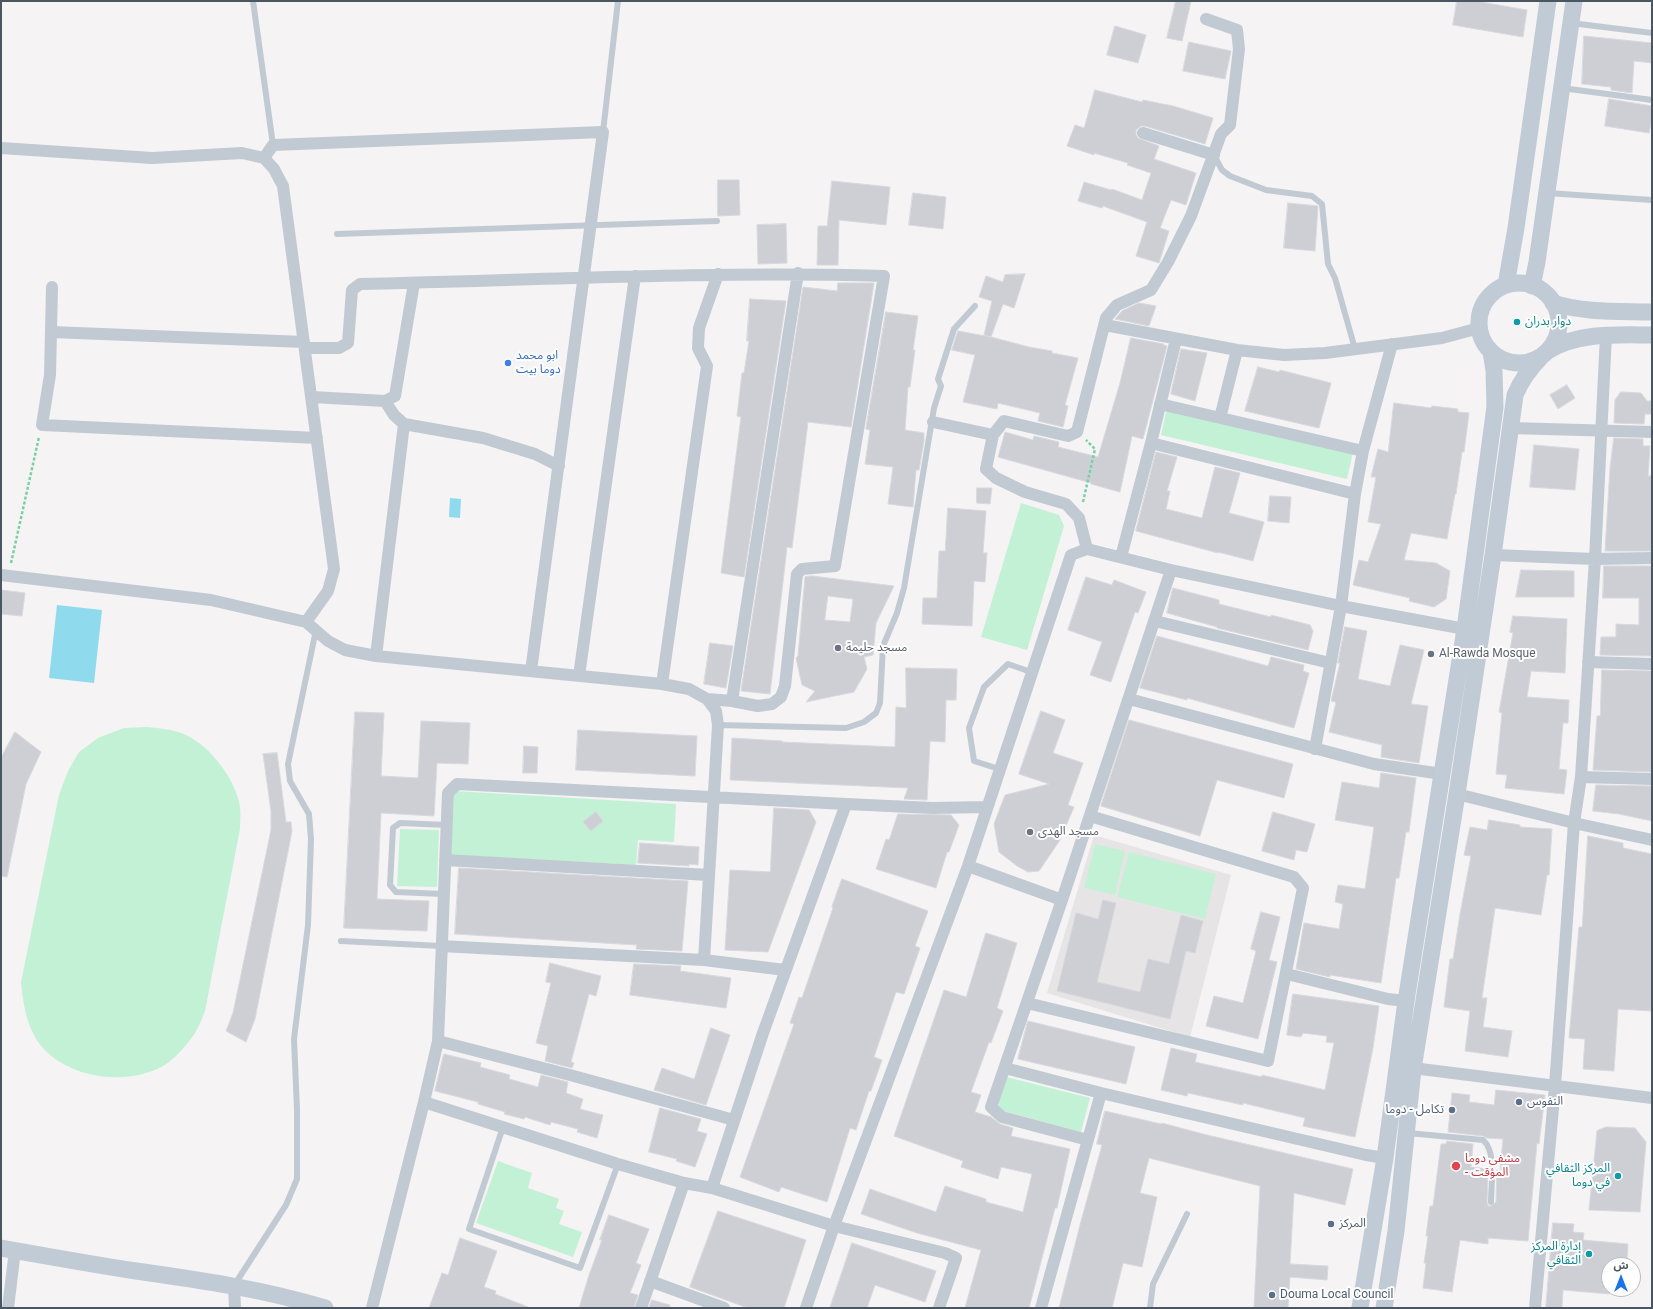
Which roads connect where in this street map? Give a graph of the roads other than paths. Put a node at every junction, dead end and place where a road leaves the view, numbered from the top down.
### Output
1 (253, 1) edge
2 (618, 1) edge
3 (1548, 1) edge
4 (1574, 1) edge
5 (1206, 19) dead end
6 (1570, 23) junction
7 (1652, 34) edge
8 (1560, 88) junction
9 (1652, 100) edge
10 (603, 132) junction
11 (1142, 133) dead end
12 (273, 145) junction
13 (1, 148) edge
14 (1214, 155) junction
15 (264, 158) junction
16 (1546, 193) junction
17 (1652, 200) edge
18 (717, 221) dead end
19 (591, 224) junction
20 (337, 234) dead end
21 (798, 273) junction
22 (718, 274) junction
23 (635, 276) junction
24 (584, 278) junction
25 (414, 283) junction
26 (1506, 285) junction
27 (1532, 286) junction
28 (52, 287) dead end
29 (1554, 303) junction
30 (975, 306) dead end
31 (1652, 312) edge
32 (1105, 325) junction
33 (1479, 328) junction
34 (51, 332) junction
35 (1606, 335) junction
36 (1652, 335) edge
37 (1176, 339) junction
38 (1392, 344) junction
39 (305, 345) junction
40 (1354, 349) junction
41 (1237, 350) junction
42 (1491, 352) junction
43 (1544, 354) junction
44 (312, 397) junction
45 (385, 401) junction
46 (1160, 404) junction
47 (1220, 418) junction
48 (933, 422) junction
49 (404, 424) junction
50 (1510, 428) junction
51 (1601, 430) junction
52 (1652, 432) edge
53 (993, 435) junction
54 (317, 438) junction
55 (1151, 443) junction
56 (1363, 451) junction
57 (559, 466) junction
58 (1355, 494) junction
59 (1087, 549) junction
60 (1493, 554) junction
61 (1120, 557) junction
62 (1652, 558) edge
63 (1595, 559) junction
64 (1171, 570) junction
65 (5, 575) edge
66 (1341, 606) junction
67 (1154, 621) junction
68 (311, 626) junction
69 (1465, 629) junction
70 (376, 656) junction
71 (1588, 662) junction
72 (1330, 663) junction
73 (1652, 664) edge
74 (531, 671) junction
75 (1031, 672) junction
76 (579, 676) junction
77 (662, 684) junction
78 (707, 699) junction
79 (1129, 699) junction
80 (732, 701) junction
81 (718, 725) junction
82 (1315, 749) junction
83 (1460, 767) junction
84 (999, 769) junction
85 (1443, 769) junction
86 (1581, 777) junction
87 (1652, 779) edge
88 (1457, 794) junction
89 (714, 797) junction
90 (846, 804) junction
91 (986, 807) junction
92 (1090, 816) junction
93 (1574, 823) junction
94 (447, 825) junction
95 (1652, 840) edge
96 (445, 860) junction
97 (968, 866) junction
98 (709, 875) junction
99 (444, 894) junction
100 (1062, 900) junction
101 (341, 941) dead end
102 (441, 946) junction
103 (704, 960) junction
104 (785, 970) junction
105 (1286, 974) junction
106 (1406, 1001) junction
107 (1027, 1003) junction
108 (438, 1041) junction
109 (1406, 1067) junction
110 (1005, 1068) junction
111 (1554, 1086) junction
112 (1101, 1093) junction
113 (1652, 1098) edge
114 (424, 1102) junction
115 (734, 1120) junction
116 (503, 1127) junction
117 (1407, 1133) junction
118 (1088, 1140) junction
119 (1385, 1158) junction
120 (618, 1164) junction
121 (684, 1183) junction
122 (712, 1188) junction
123 (1491, 1202) dead end
124 (1187, 1214) dead end
125 (834, 1226) junction
126 (1372, 1231) junction
127 (1396, 1231) junction
128 (8, 1249) edge
129 (650, 1281) junction
130 (234, 1285) junction
131 (8, 1308) edge
132 (235, 1308) edge
133 (325, 1308) edge
134 (372, 1308) edge
135 (641, 1308) edge
136 (724, 1308) edge
137 (806, 1308) edge
138 (939, 1308) edge
139 (1041, 1308) edge
140 (1150, 1308) edge
141 (1360, 1308) edge
142 (1384, 1308) edge
143 (1535, 1308) edge

1 - 12 lane
2 - 10 lane
3 - 26 main road
4 - 6 main road
5 - 14 street
6 - 7 lane
6 - 8 main road
8 - 9 lane
8 - 16 main road
10 - 12 street
10 - 19 street
11 - 14 street
12 - 15 street
13 - 15 street
14 - 32 street
14 - 40 lane
15 - 39 street
16 - 17 lane
16 - 27 main road
18 - 19 lane
19 - 20 lane
19 - 24 street
21 - 22 street
21 - 80 street
21 - 80 street
22 - 23 street
22 - 77 street
23 - 24 street
23 - 76 street
24 - 25 street
24 - 57 street
25 - 39 street
25 - 45 street
26 - 27 main road
26 - 33 main road
27 - 29 main road
28 - 34 street
29 - 31 main road
29 - 43 main road
30 - 48 lane
32 - 37 street
32 - 53 street
33 - 38 street
33 - 42 main road
34 - 39 street
34 - 54 street
35 - 36 main road
35 - 43 main road
35 - 51 street
37 - 41 street
37 - 46 street
38 - 40 street
38 - 56 street
39 - 44 street
40 - 41 street
41 - 47 street
42 - 43 main road
42 - 69 main road
43 - 50 main road
44 - 45 street
44 - 54 street
45 - 49 street
46 - 47 street
46 - 55 street
47 - 56 street
48 - 53 street
48 - 81 lane
49 - 57 street
49 - 70 street
50 - 51 street
50 - 60 main road
51 - 52 street
51 - 63 street
53 - 59 street
54 - 68 street
55 - 58 street
55 - 61 street
56 - 58 street
57 - 74 street
58 - 66 street
59 - 61 street
59 - 75 street
60 - 63 street
60 - 83 main road
61 - 64 street
62 - 63 street
63 - 71 street
64 - 66 street
64 - 67 street
65 - 68 street
66 - 69 street
66 - 72 street
67 - 72 street
67 - 79 street
68 - 70 street
68 - 130 lane
69 - 85 main road
70 - 74 street
71 - 73 street
71 - 86 street
72 - 82 street
74 - 76 street
75 - 84 street
75 - 84 lane
76 - 77 street
77 - 78 street
78 - 80 street
78 - 81 street
79 - 82 street
79 - 92 street
81 - 89 street
82 - 85 street
83 - 85 main road
83 - 88 main road
84 - 91 street
85 - 106 main road
86 - 87 street
86 - 93 street
88 - 93 street
88 - 109 main road
89 - 90 street
89 - 94 street
89 - 98 street
90 - 91 street
90 - 104 street
91 - 97 street
92 - 100 street
92 - 105 street
93 - 95 street
93 - 111 street
94 - 96 street
94 - 99 lane
96 - 98 street
96 - 99 street
97 - 100 street
97 - 125 street
98 - 103 street
99 - 102 street
100 - 107 street
101 - 102 lane
102 - 103 street
102 - 108 street
103 - 104 street
104 - 115 street
105 - 106 street
105 - 107 street
106 - 109 main road
107 - 110 street
108 - 114 street
108 - 115 street
109 - 111 street
109 - 117 main road
109 - 119 main road
110 - 112 street
110 - 118 street
111 - 113 street
111 - 143 street
112 - 118 street
112 - 119 street
114 - 116 street
114 - 134 street
115 - 122 street
116 - 120 street
116 - 120 lane
117 - 123 lane
117 - 127 main road
118 - 139 street
119 - 126 main road
120 - 121 street
121 - 122 street
121 - 129 street
122 - 125 street
124 - 140 lane
125 - 137 street
125 - 138 street
126 - 127 main road
126 - 141 main road
127 - 142 main road
128 - 130 main road
128 - 131 street
129 - 135 street
129 - 136 street
130 - 132 street
130 - 133 main road

